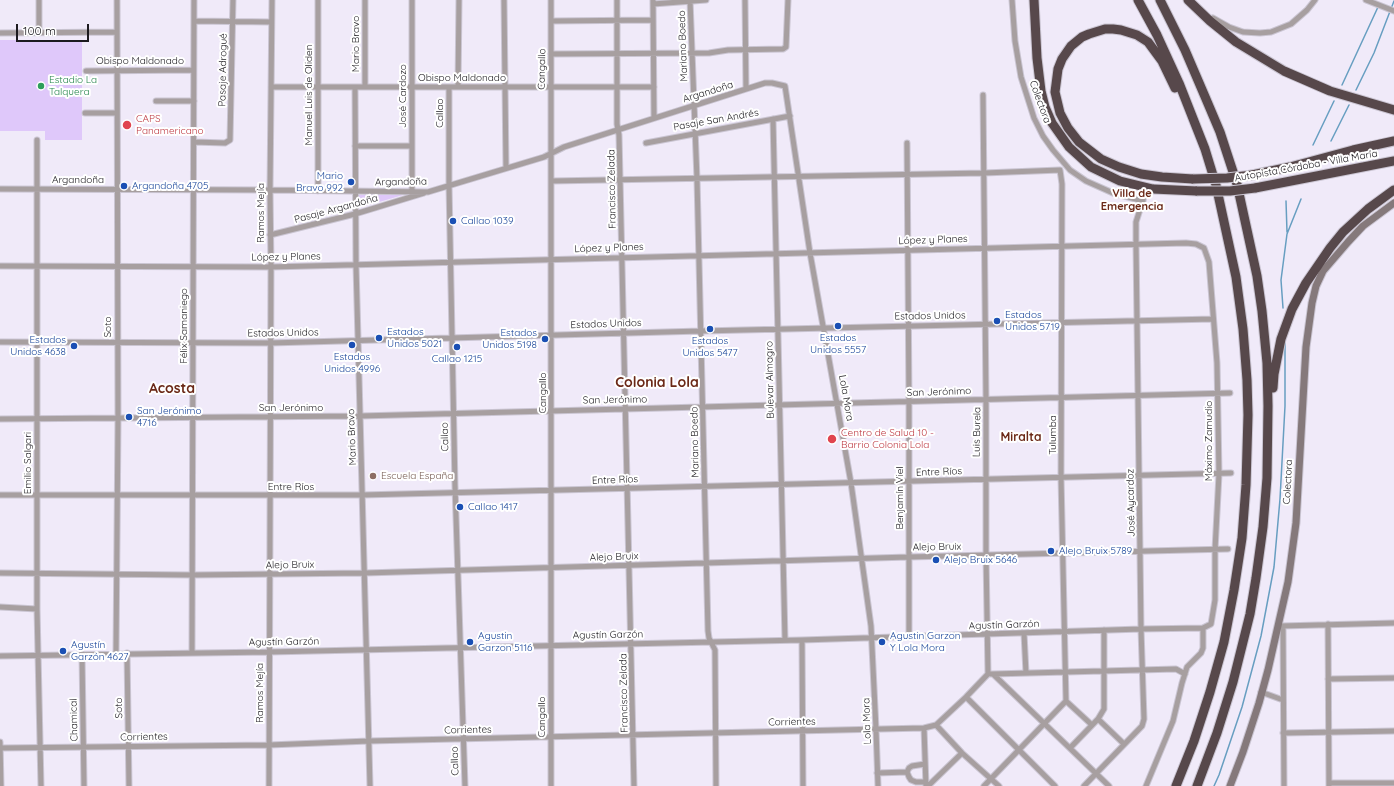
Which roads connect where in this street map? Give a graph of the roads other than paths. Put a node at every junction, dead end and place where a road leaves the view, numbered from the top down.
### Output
1 (39, 0) edge
2 (117, 0) edge
3 (194, 0) edge
4 (233, 0) edge
5 (272, 0) edge
6 (318, 0) edge
7 (365, 0) edge
8 (412, 0) edge
9 (459, 0) edge
10 (504, 0) edge
11 (551, 0) edge
12 (617, 0) edge
13 (706, 0) edge
14 (745, 0) edge
15 (788, 0) edge
16 (1012, 0) edge
17 (1034, 0) edge
18 (1138, 0) edge
19 (1160, 0) edge
20 (1188, 0) edge
21 (1194, 0) edge
22 (1315, 0) edge
23 (1366, 0) edge
24 (690, 1) edge
25 (653, 2) edge
26 (1394, 11) edge
27 (617, 20) junction
28 (653, 20) junction
29 (194, 21) junction
30 (551, 21) junction
31 (233, 22) junction
32 (272, 22) junction
33 (117, 32) junction
34 (0, 33) edge
35 (39, 33) junction
36 (746, 50) junction
37 (653, 53) junction
38 (691, 53) junction
39 (551, 54) junction
40 (617, 54) junction
41 (117, 70) junction
42 (194, 70) junction
43 (86, 71) dead end
44 (785, 86) joint
45 (271, 87) junction
46 (317, 87) junction
47 (355, 87) junction
48 (365, 87) junction
49 (412, 87) junction
50 (449, 87) junction
51 (458, 87) junction
52 (504, 87) junction
53 (551, 87) junction
54 (617, 87) junction
55 (654, 87) junction
56 (746, 89) junction
57 (983, 95) dead end
58 (156, 100) dead end
59 (194, 100) junction
60 (694, 106) junction
61 (1394, 110) edge
62 (85, 113) dead end
63 (117, 113) junction
64 (790, 116) junction
65 (654, 118) junction
66 (773, 119) junction
67 (618, 129) junction
68 (154, 131) dead end
69 (194, 132) junction
70 (695, 133) junction
71 (37, 140) dead end
72 (1394, 141) edge
73 (194, 142) junction
74 (646, 143) dead end
75 (907, 143) dead end
76 (355, 146) junction
77 (412, 146) junction
78 (551, 153) junction
79 (1394, 161) edge
80 (506, 168) junction
81 (984, 173) junction
82 (907, 174) junction
83 (799, 176) junction
84 (774, 177) junction
85 (697, 179) junction
86 (620, 180) junction
87 (551, 181) junction
88 (449, 185) junction
89 (0, 189) edge
90 (37, 189) junction
91 (117, 189) junction
92 (194, 189) junction
93 (270, 190) junction
94 (1394, 190) edge
95 (318, 191) junction
96 (412, 191) junction
97 (355, 192) junction
98 (428, 192) junction
99 (1143, 199) joint
100 (1394, 203) edge
101 (355, 214) junction
102 (270, 235) junction
103 (1136, 244) junction
104 (1061, 247) junction
105 (984, 248) junction
106 (908, 250) junction
107 (810, 253) junction
108 (776, 254) junction
109 (699, 255) junction
110 (622, 257) junction
111 (551, 259) junction
112 (1233, 259) junction
113 (450, 262) junction
114 (1209, 262) joint
115 (356, 265) junction
116 (0, 266) edge
117 (38, 266) junction
118 (118, 266) junction
119 (194, 266) junction
120 (271, 266) junction
121 (1213, 319) junction
122 (1137, 320) junction
123 (1061, 322) junction
124 (985, 324) junction
125 (908, 326) junction
126 (824, 328) junction
127 (778, 329) junction
128 (701, 330) junction
129 (624, 333) junction
130 (552, 335) junction
131 (452, 337) junction
132 (359, 341) junction
133 (0, 342) edge
134 (38, 342) junction
135 (118, 342) junction
136 (193, 343) junction
137 (270, 343) junction
138 (1230, 393) dead end
139 (1218, 394) junction
140 (1138, 396) junction
141 (1062, 398) junction
142 (986, 400) junction
143 (909, 402) junction
144 (838, 404) junction
145 (780, 405) junction
146 (703, 407) junction
147 (625, 409) junction
148 (552, 411) junction
149 (454, 414) junction
150 (360, 416) junction
151 (193, 417) junction
152 (270, 417) junction
153 (0, 419) edge
154 (118, 419) junction
155 (37, 420) junction
156 (1267, 467) junction
157 (1231, 473) dead end
158 (1219, 474) junction
159 (1139, 476) junction
160 (1061, 477) junction
161 (985, 480) junction
162 (909, 482) junction
163 (851, 483) junction
164 (782, 485) junction
165 (704, 486) junction
166 (627, 488) junction
167 (552, 490) junction
168 (456, 493) junction
169 (0, 495) edge
170 (118, 495) junction
171 (362, 495) junction
172 (37, 496) junction
173 (193, 496) junction
174 (270, 496) junction
175 (1215, 550) junction
176 (1228, 550) dead end
177 (1140, 551) junction
178 (1063, 553) junction
179 (986, 555) junction
180 (909, 557) junction
181 (861, 559) junction
182 (783, 561) junction
183 (706, 563) junction
184 (630, 565) junction
185 (552, 567) junction
186 (458, 570) junction
187 (0, 573) edge
188 (365, 573) junction
189 (38, 574) junction
190 (270, 574) junction
191 (116, 575) junction
192 (192, 575) junction
193 (0, 607) edge
194 (37, 609) junction
195 (1394, 623) edge
196 (1328, 624) junction
197 (1281, 626) junction
198 (1203, 628) junction
199 (1141, 629) junction
200 (1104, 630) junction
201 (1063, 632) junction
202 (1024, 633) junction
203 (987, 634) junction
204 (909, 637) junction
205 (872, 638) junction
206 (785, 640) junction
207 (802, 640) junction
208 (711, 641) junction
209 (632, 643) junction
210 (552, 644) junction
211 (461, 647) junction
212 (366, 649) junction
213 (192, 652) junction
214 (269, 652) junction
215 (116, 653) junction
216 (127, 653) junction
217 (82, 654) junction
218 (38, 655) junction
219 (0, 656) edge
220 (1142, 669) junction
221 (1104, 670) junction
222 (1065, 672) junction
223 (1026, 673) junction
224 (990, 674) junction
225 (1184, 674) junction
226 (1394, 678) edge
227 (1328, 679) junction
228 (1261, 692) junction
229 (966, 697) junction
230 (1283, 700) junction
231 (1066, 701) junction
232 (1098, 719) junction
233 (1044, 723) junction
234 (1092, 725) junction
235 (936, 726) junction
236 (924, 728) junction
237 (876, 729) junction
238 (803, 730) junction
239 (1394, 731) edge
240 (1328, 732) junction
241 (716, 733) junction
242 (1284, 733) junction
243 (634, 735) junction
244 (551, 737) junction
245 (464, 739) junction
246 (369, 741) junction
247 (0, 742) edge
248 (1124, 744) junction
249 (269, 745) junction
250 (129, 746) junction
251 (84, 747) junction
252 (0, 748) edge
253 (40, 748) junction
254 (1070, 748) junction
255 (1019, 750) junction
256 (962, 752) junction
257 (0, 753) edge
258 (925, 764) junction
259 (907, 772) junction
260 (877, 773) junction
261 (1096, 773) junction
262 (0, 777) edge
263 (991, 779) junction
264 (1394, 783) edge
265 (926, 785) edge
266 (1328, 785) edge
267 (1, 786) edge
268 (41, 786) edge
269 (84, 786) edge
270 (129, 786) edge
271 (269, 786) edge
272 (370, 786) edge
273 (465, 786) edge
274 (551, 786) edge
275 (634, 786) edge
276 (716, 786) edge
277 (803, 786) edge
278 (878, 786) edge
279 (984, 786) edge
280 (999, 786) edge
281 (1055, 786) edge
282 (1084, 786) edge
283 (1109, 786) edge
284 (1146, 786) edge
285 (1176, 786) edge
286 (1197, 786) edge
287 (1230, 786) edge
288 (1284, 786) edge

1 - 35 street
2 - 33 street, Soto
3 - 29 street, Félix Samaniego
4 - 31 street, Pasaje Adrogué
5 - 32 street, Ramos Mejía
6 - 46 street, Manuel Luis de Oliden
7 - 48 street, Mario Bravo
8 - 49 street, José Cardozo
9 - 51 street
10 - 52 street
11 - 30 street, Cangallo
12 - 27 street, Francisco Zelada
13 - 24 street
14 - 36 street
15 - 36 street
16 - 99 street, Colectora
17 - 79 highway, Autopista Córdoba - Villa María, bridge
18 - 112 highway
19 - 156 highway
20 - 61 highway
21 - 22 street
23 - 26 street
24 - 25 street
24 - 38 street, Mariano Boedo
25 - 28 street
27 - 28 street
27 - 30 street
27 - 40 street, Francisco Zelada
28 - 37 street
29 - 31 street
29 - 42 street, Félix Samaniego
30 - 39 street, Cangallo
31 - 32 street
31 - 73 street, Pasaje Adrogué
32 - 45 street, Ramos Mejía
33 - 35 street
33 - 41 street, Soto
34 - 35 street
36 - 38 street
36 - 56 street
37 - 38 street
37 - 40 street
37 - 55 street
38 - 60 street, Mariano Boedo
39 - 40 street
39 - 53 street, Cangallo
40 - 54 street, Francisco Zelada
41 - 42 street, Obispo Maldonado
41 - 43 street, Obispo Maldonado
41 - 63 street, Soto
42 - 59 street, Félix Samaniego
44 - 56 street, Argandoña
44 - 64 street, Lola Mora
45 - 46 street, Obispo Maldonado
45 - 93 street, Ramos Mejía
46 - 47 street, Obispo Maldonado
46 - 95 street, Manuel Luis de Oliden
47 - 48 street, Obispo Maldonado
47 - 76 street, Mario Bravo
48 - 49 street, Obispo Maldonado
49 - 50 street, Obispo Maldonado
49 - 77 street, José Cardozo
50 - 51 street, Obispo Maldonado
50 - 88 street, Callao
51 - 52 street, Obispo Maldonado
52 - 53 street, Obispo Maldonado
52 - 80 street
53 - 54 street, Obispo Maldonado
53 - 78 street, Cangallo
54 - 55 street, Obispo Maldonado
54 - 67 street, Francisco Zelada
55 - 65 street
56 - 60 street, Argandoña
57 - 81 street, Luis Burela
58 - 59 street
59 - 69 street, Félix Samaniego
60 - 65 street, Argandoña
60 - 70 street, Mariano Boedo
62 - 63 street
63 - 91 street, Soto
64 - 66 street, Pasaje San Andrés
64 - 83 street, Lola Mora
65 - 67 street, Argandoña
66 - 70 street, Pasaje San Andrés
66 - 84 street, Bulevar Almagro
67 - 78 street, Argandoña
67 - 86 street, Francisco Zelada
68 - 69 street
69 - 73 street, Félix Samaniego
70 - 74 street, Pasaje San Andrés
70 - 85 street, Mariano Boedo
71 - 90 street, Emilio Salgari
72 - 112 highway, bridge
73 - 92 street, Félix Samaniego
75 - 82 street, Benjamín Viel
76 - 77 street
76 - 97 street, Mario Bravo
77 - 96 street, José Cardozo
78 - 80 street, Argandoña
78 - 87 street, Cangallo
80 - 88 street, Argandoña
81 - 82 street
81 - 104 street, Tulumba
81 - 105 street, Luis Burela
82 - 83 street
82 - 106 street, Benjamín Viel
83 - 84 street
83 - 107 street, Lola Mora
84 - 85 street
84 - 108 street, Bulevar Almagro
85 - 86 street
85 - 109 street, Mariano Boedo
86 - 87 street
86 - 110 street, Francisco Zelada
87 - 111 street, Cangallo
88 - 98 street, Argandoña
88 - 113 street, Callao
89 - 90 street, Argandoña
90 - 91 street, Argandoña
90 - 117 street, Emilio Salgari
91 - 92 street, Argandoña
91 - 118 street, Soto
92 - 93 street, Argandoña
92 - 119 street, Félix Samaniego
93 - 95 street, Argandoña
93 - 102 street, Ramos Mejía
94 - 156 highway
95 - 97 street, Argandoña
96 - 97 street, Argandoña
96 - 98 street, Argandoña
97 - 101 street, Mario Bravo
98 - 101 street, Pasaje Argandoña
99 - 103 street, José Aycardoz
100 - 197 street, Colectora
101 - 102 street, Pasaje Argandoña
101 - 115 street, Mario Bravo
102 - 120 street, Ramos Mejía
103 - 104 street, López y Planes
103 - 114 street, López y Planes
103 - 122 street, José Aycardoz
104 - 105 street, López y Planes
104 - 123 street, Tulumba
105 - 106 street, López y Planes
105 - 124 street, Luis Burela
106 - 107 street, López y Planes
106 - 125 street, Benjamín Viel
107 - 108 street, López y Planes
107 - 126 street, Lola Mora
108 - 109 street, López y Planes
108 - 127 street, Bulevar Almagro
109 - 110 street, López y Planes
109 - 128 street, Mariano Boedo
110 - 111 street, López y Planes
110 - 129 street, Francisco Zelada
111 - 113 street, López y Planes
111 - 130 street, Cangallo
112 - 285 highway
113 - 115 street, López y Planes
113 - 131 street, Callao
114 - 121 street, Máximo Zamudio
115 - 120 street, López y Planes
115 - 132 street, Mario Bravo
116 - 117 street, López y Planes
117 - 118 street, López y Planes
117 - 134 street, Emilio Salgari
118 - 119 street, López y Planes
118 - 135 street, Soto
119 - 120 street, López y Planes
119 - 136 street, Félix Samaniego
120 - 137 street, Ramos Mejía
121 - 122 street, Estados Unidos
121 - 139 street, Máximo Zamudio
122 - 123 street, Estados Unidos
122 - 140 street, José Aycardoz
123 - 124 street, Estados Unidos
123 - 141 street, Tulumba
124 - 125 street, Estados Unidos
124 - 142 street, Luis Burela
125 - 126 street, Estados Unidos
125 - 143 street, Benjamín Viel
126 - 127 street, Estados Unidos
126 - 144 street, Lola Mora
127 - 128 street, Estados Unidos
127 - 145 street, Bulevar Almagro
128 - 129 street, Estados Unidos
128 - 146 street, Mariano Boedo
129 - 130 street, Estados Unidos
129 - 147 street, Francisco Zelada
130 - 131 street, Estados Unidos
130 - 148 street, Cangallo
131 - 132 street, Estados Unidos
131 - 149 street, Callao
132 - 137 street, Estados Unidos
132 - 150 street, Mario Bravo
133 - 134 street, Estados Unidos
134 - 135 street, Estados Unidos
134 - 155 street, Emilio Salgari
135 - 136 street, Estados Unidos
135 - 154 street, Soto
136 - 137 street, Estados Unidos
136 - 151 street, Félix Samaniego
137 - 152 street, Ramos Mejía
138 - 139 street, San Jerónimo
139 - 140 street, San Jerónimo
139 - 158 street, Máximo Zamudio
140 - 141 street, San Jerónimo
140 - 159 street, José Aycardoz
141 - 142 street, San Jerónimo
141 - 160 street, Tulumba
142 - 143 street, San Jerónimo
142 - 161 street, Luis Burela
143 - 144 street, San Jerónimo
143 - 162 street, Benjamín Viel
144 - 145 street, San Jerónimo
144 - 163 street, Lola Mora
145 - 146 street, San Jerónimo
145 - 164 street, Bulevar Almagro
146 - 147 street, San Jerónimo
146 - 165 street, Mariano Boedo
147 - 148 street, San Jerónimo
147 - 166 street, Francisco Zelada
148 - 149 street, San Jerónimo
148 - 167 street, Cangallo
149 - 150 street, San Jerónimo
149 - 168 street, Callao
150 - 152 street, San Jerónimo
150 - 171 street, Mario Bravo
151 - 152 street, San Jerónimo
151 - 154 street, San Jerónimo
151 - 173 street, Félix Samaniego
152 - 174 street, Ramos Mejía
153 - 155 street, San Jerónimo
154 - 155 street, San Jerónimo
154 - 170 street, Soto
155 - 172 street, Emilio Salgari
156 - 286 highway
157 - 158 street, Entre Ríos
158 - 159 street, Entre Ríos
158 - 175 street, Máximo Zamudio
159 - 160 street, Entre Ríos
159 - 177 street, José Aycardoz
160 - 161 street, Entre Ríos
160 - 178 street, Tulumba
161 - 162 street, Entre Ríos
161 - 179 street, Luis Burela
162 - 163 street, Entre Ríos
162 - 180 street, Benjamín Viel
163 - 164 street, Entre Ríos
163 - 181 street, Lola Mora
164 - 165 street, Entre Ríos
164 - 182 street, Bulevar Almagro
165 - 166 street, Entre Ríos
165 - 183 street, Mariano Boedo
166 - 167 street, Entre Ríos
166 - 184 street, Francisco Zelada
167 - 168 street, Entre Ríos
167 - 185 street, Cangallo
168 - 171 street, Entre Ríos
168 - 186 street, Callao
169 - 172 street, Entre Ríos
170 - 172 street, Entre Ríos
170 - 173 street, Entre Ríos
170 - 191 street, Soto
171 - 174 street, Entre Ríos
171 - 188 street, Mario Bravo
172 - 189 street, Emilio Salgari
173 - 174 street, Entre Ríos
173 - 192 street, Félix Samaniego
174 - 190 street, Ramos Mejía
175 - 176 street, Alejo Bruix
175 - 177 street, Alejo Bruix
175 - 198 street, Máximo Zamudio
177 - 178 street, Alejo Bruix
177 - 199 street, José Aycardoz
178 - 179 street, Alejo Bruix
178 - 201 street, Tulumba
179 - 180 street, Alejo Bruix
179 - 203 street, Luis Burela
180 - 181 street, Alejo Bruix
180 - 204 street, Benjamín Viel
181 - 182 street, Alejo Bruix
181 - 205 street, Lola Mora
182 - 183 street, Alejo Bruix
182 - 206 street, Bulevar Almagro
183 - 184 street, Alejo Bruix
183 - 208 street, Mariano Boedo
184 - 185 street, Alejo Bruix
184 - 209 street, Francisco Zelada
185 - 186 street, Alejo Bruix
185 - 210 street, Cangallo
186 - 188 street, Alejo Bruix
186 - 211 street, Callao
187 - 189 street, Alejo Bruix
188 - 190 street, Alejo Bruix
188 - 212 street, Mario Bravo
189 - 191 street, Alejo Bruix
189 - 194 street, Emilio Salgari
190 - 192 street, Alejo Bruix
190 - 214 street, Ramos Mejía
191 - 192 street, Alejo Bruix
191 - 215 street, Soto
192 - 213 street, Félix Samaniego
193 - 194 street
194 - 218 street, Emilio Salgari
195 - 196 street
196 - 197 street
196 - 227 street
197 - 228 street, Colectora
197 - 230 street
198 - 199 street, Agustín Garzón
198 - 225 street
199 - 200 street, Agustín Garzón
199 - 220 street, José Aycardoz
200 - 201 street, Agustín Garzón
200 - 221 street
201 - 202 street, Agustín Garzón
201 - 222 street, Tulumba
202 - 203 street, Agustín Garzón
202 - 223 street
203 - 204 street, Agustín Garzón
203 - 224 street, Luis Burela
204 - 205 street, Agustín Garzón
205 - 207 street, Agustín Garzón
205 - 237 street, Lola Mora
206 - 207 street, Agustín Garzón
206 - 208 street, Agustín Garzón
207 - 238 street
208 - 209 street, Agustín Garzón
208 - 241 street, Mariano Boedo
209 - 210 street, Agustín Garzón
209 - 243 street, Francisco Zelada
210 - 211 street, Agustín Garzón
210 - 244 street, Cangallo
211 - 212 street, Agustín Garzón
211 - 245 street, Callao
212 - 214 street, Agustín Garzón
212 - 246 street, Mario Bravo
213 - 214 street, Agustín Garzón
213 - 216 street, Agustín Garzón
214 - 249 street, Ramos Mejía
215 - 216 street, Agustín Garzón
215 - 217 street, Agustín Garzón
216 - 250 street, Soto
217 - 218 street, Agustín Garzón
217 - 251 street, Chamical
218 - 219 street, Agustín Garzón
218 - 253 street, Emilio Salgari
220 - 221 street
220 - 225 street
220 - 248 street, José Aycardoz
221 - 222 street
221 - 232 street
222 - 223 street
222 - 231 street, Tulumba
223 - 224 street
224 - 229 street
224 - 233 street
225 - 284 street
226 - 227 street
227 - 240 street
228 - 230 street
228 - 287 street, Colectora
229 - 235 street
229 - 255 street
230 - 242 street
231 - 233 street
231 - 234 street
232 - 234 street
232 - 248 street
233 - 254 street
233 - 255 street
234 - 254 street
235 - 236 street, Corrientes
235 - 256 street
236 - 237 street, Corrientes
236 - 258 street
237 - 238 street, Corrientes
237 - 260 street, Lola Mora
238 - 241 street, Corrientes
238 - 277 street
239 - 240 street
240 - 242 street
240 - 266 street
241 - 243 street, Corrientes
241 - 276 street, Mariano Boedo
242 - 288 street
243 - 244 street, Corrientes
243 - 275 street, Francisco Zelada
244 - 245 street, Corrientes
244 - 274 street, Cangallo
245 - 246 street, Corrientes
245 - 273 street, Callao
246 - 249 street, Corrientes
246 - 272 street, Mario Bravo
247 - 252 street
248 - 261 street, José Aycardoz
249 - 250 street, Corrientes
249 - 271 street, Ramos Mejía
250 - 251 street, Corrientes
250 - 270 street, Soto
251 - 253 street, Corrientes
251 - 269 street, Chamical
252 - 253 street, Corrientes
252 - 257 street
253 - 268 street, Emilio Salgari
254 - 261 street
255 - 263 street
255 - 281 street
256 - 263 street
256 - 265 street
257 - 262 street
258 - 259 street
258 - 265 street
259 - 260 street
259 - 265 street
260 - 278 street, Lola Mora
261 - 282 street, José Aycardoz
261 - 283 street
262 - 267 street
263 - 279 street
263 - 280 street
264 - 266 street

